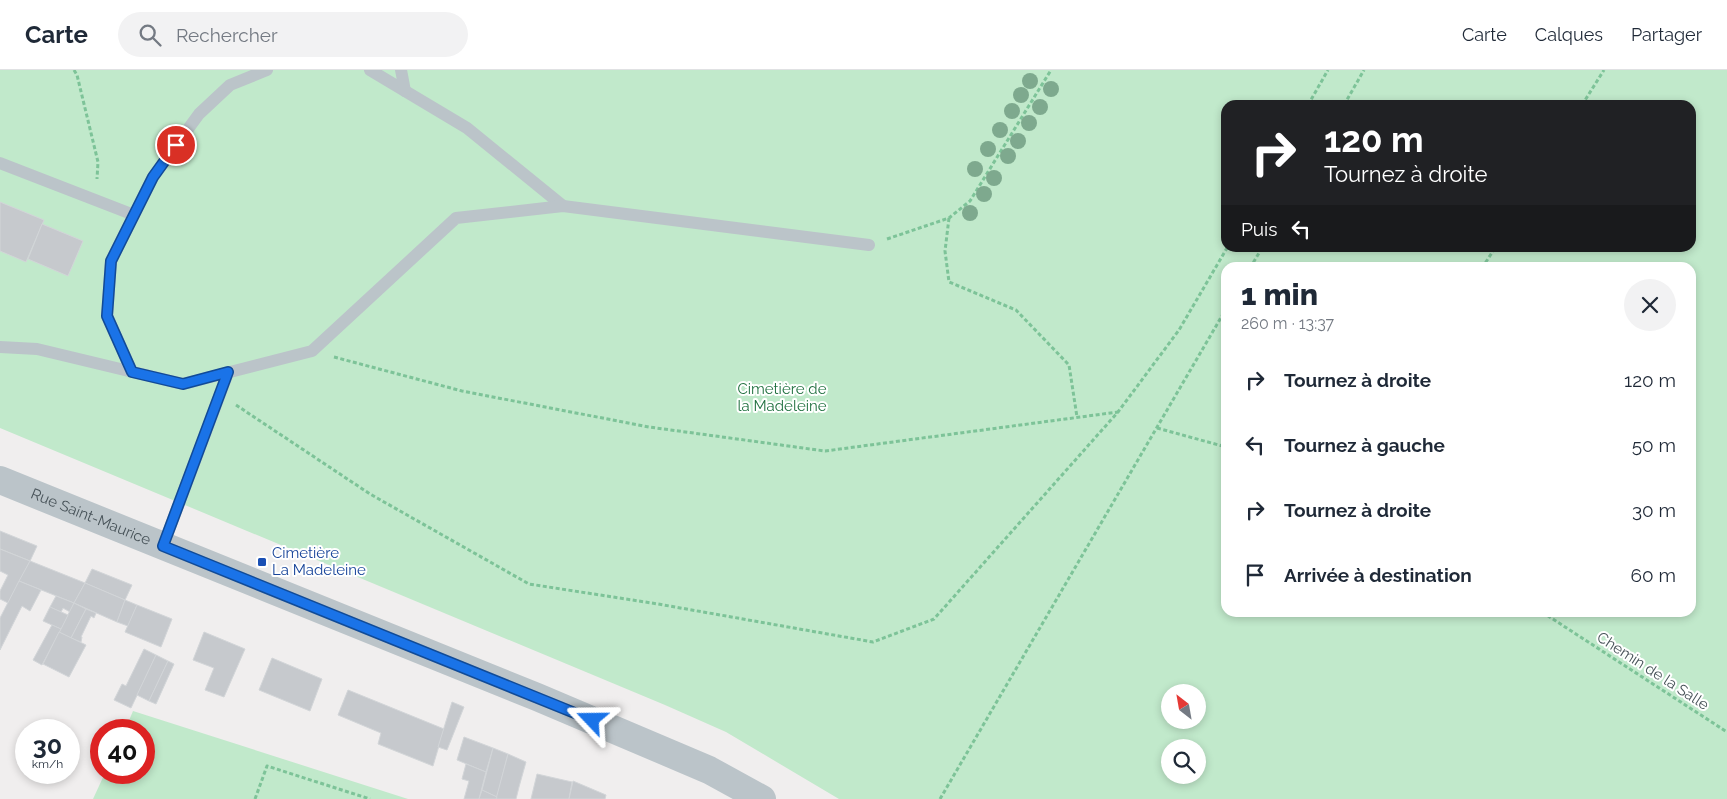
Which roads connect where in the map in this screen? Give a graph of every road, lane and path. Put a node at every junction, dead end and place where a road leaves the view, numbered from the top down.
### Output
1 (74, 70) edge
2 (266, 70) edge
3 (370, 70) edge
4 (401, 70) edge
5 (1052, 70) edge
6 (1328, 70) edge
7 (1364, 70) edge
8 (1604, 70) edge
9 (405, 91) junction
10 (1311, 100) edge
11 (1347, 100) edge
12 (1585, 100) edge
13 (0, 163) edge
14 (96, 200) junction
15 (563, 206) junction
16 (134, 215) junction
17 (949, 218) junction
18 (869, 245) joint
19 (1225, 252) edge
20 (1221, 318) edge
21 (0, 347) edge
22 (312, 350) junction
23 (132, 372) junction
24 (228, 372) junction
25 (218, 398) junction
26 (1118, 412) junction
27 (1077, 418) junction
28 (1157, 428) junction
29 (1221, 447) edge
30 (0, 480) edge
31 (163, 546) junction
32 (1550, 617) edge
33 (1727, 732) edge
34 (255, 799) edge
35 (370, 799) edge
36 (762, 799) edge
37 (940, 799) edge

1 - 14 path
2 - 16 lane
3 - 9 lane
4 - 9 lane
5 - 17 path
6 - 10 path
7 - 11 path
8 - 12 path
9 - 15 lane
13 - 14 lane
14 - 16 lane
15 - 18 lane
15 - 22 lane
16 - 23 lane
17 - 18 path
17 - 27 path
19 - 26 path
20 - 28 path
21 - 23 lane
22 - 24 lane
22 - 27 path
23 - 24 lane
24 - 25 lane
25 - 26 path
25 - 31 lane
26 - 27 path
28 - 29 path
28 - 37 path
30 - 31 street, Rue Saint-Maurice
31 - 36 street, Rue Saint-Maurice
32 - 33 path, Chemin de la Salle
34 - 35 path

